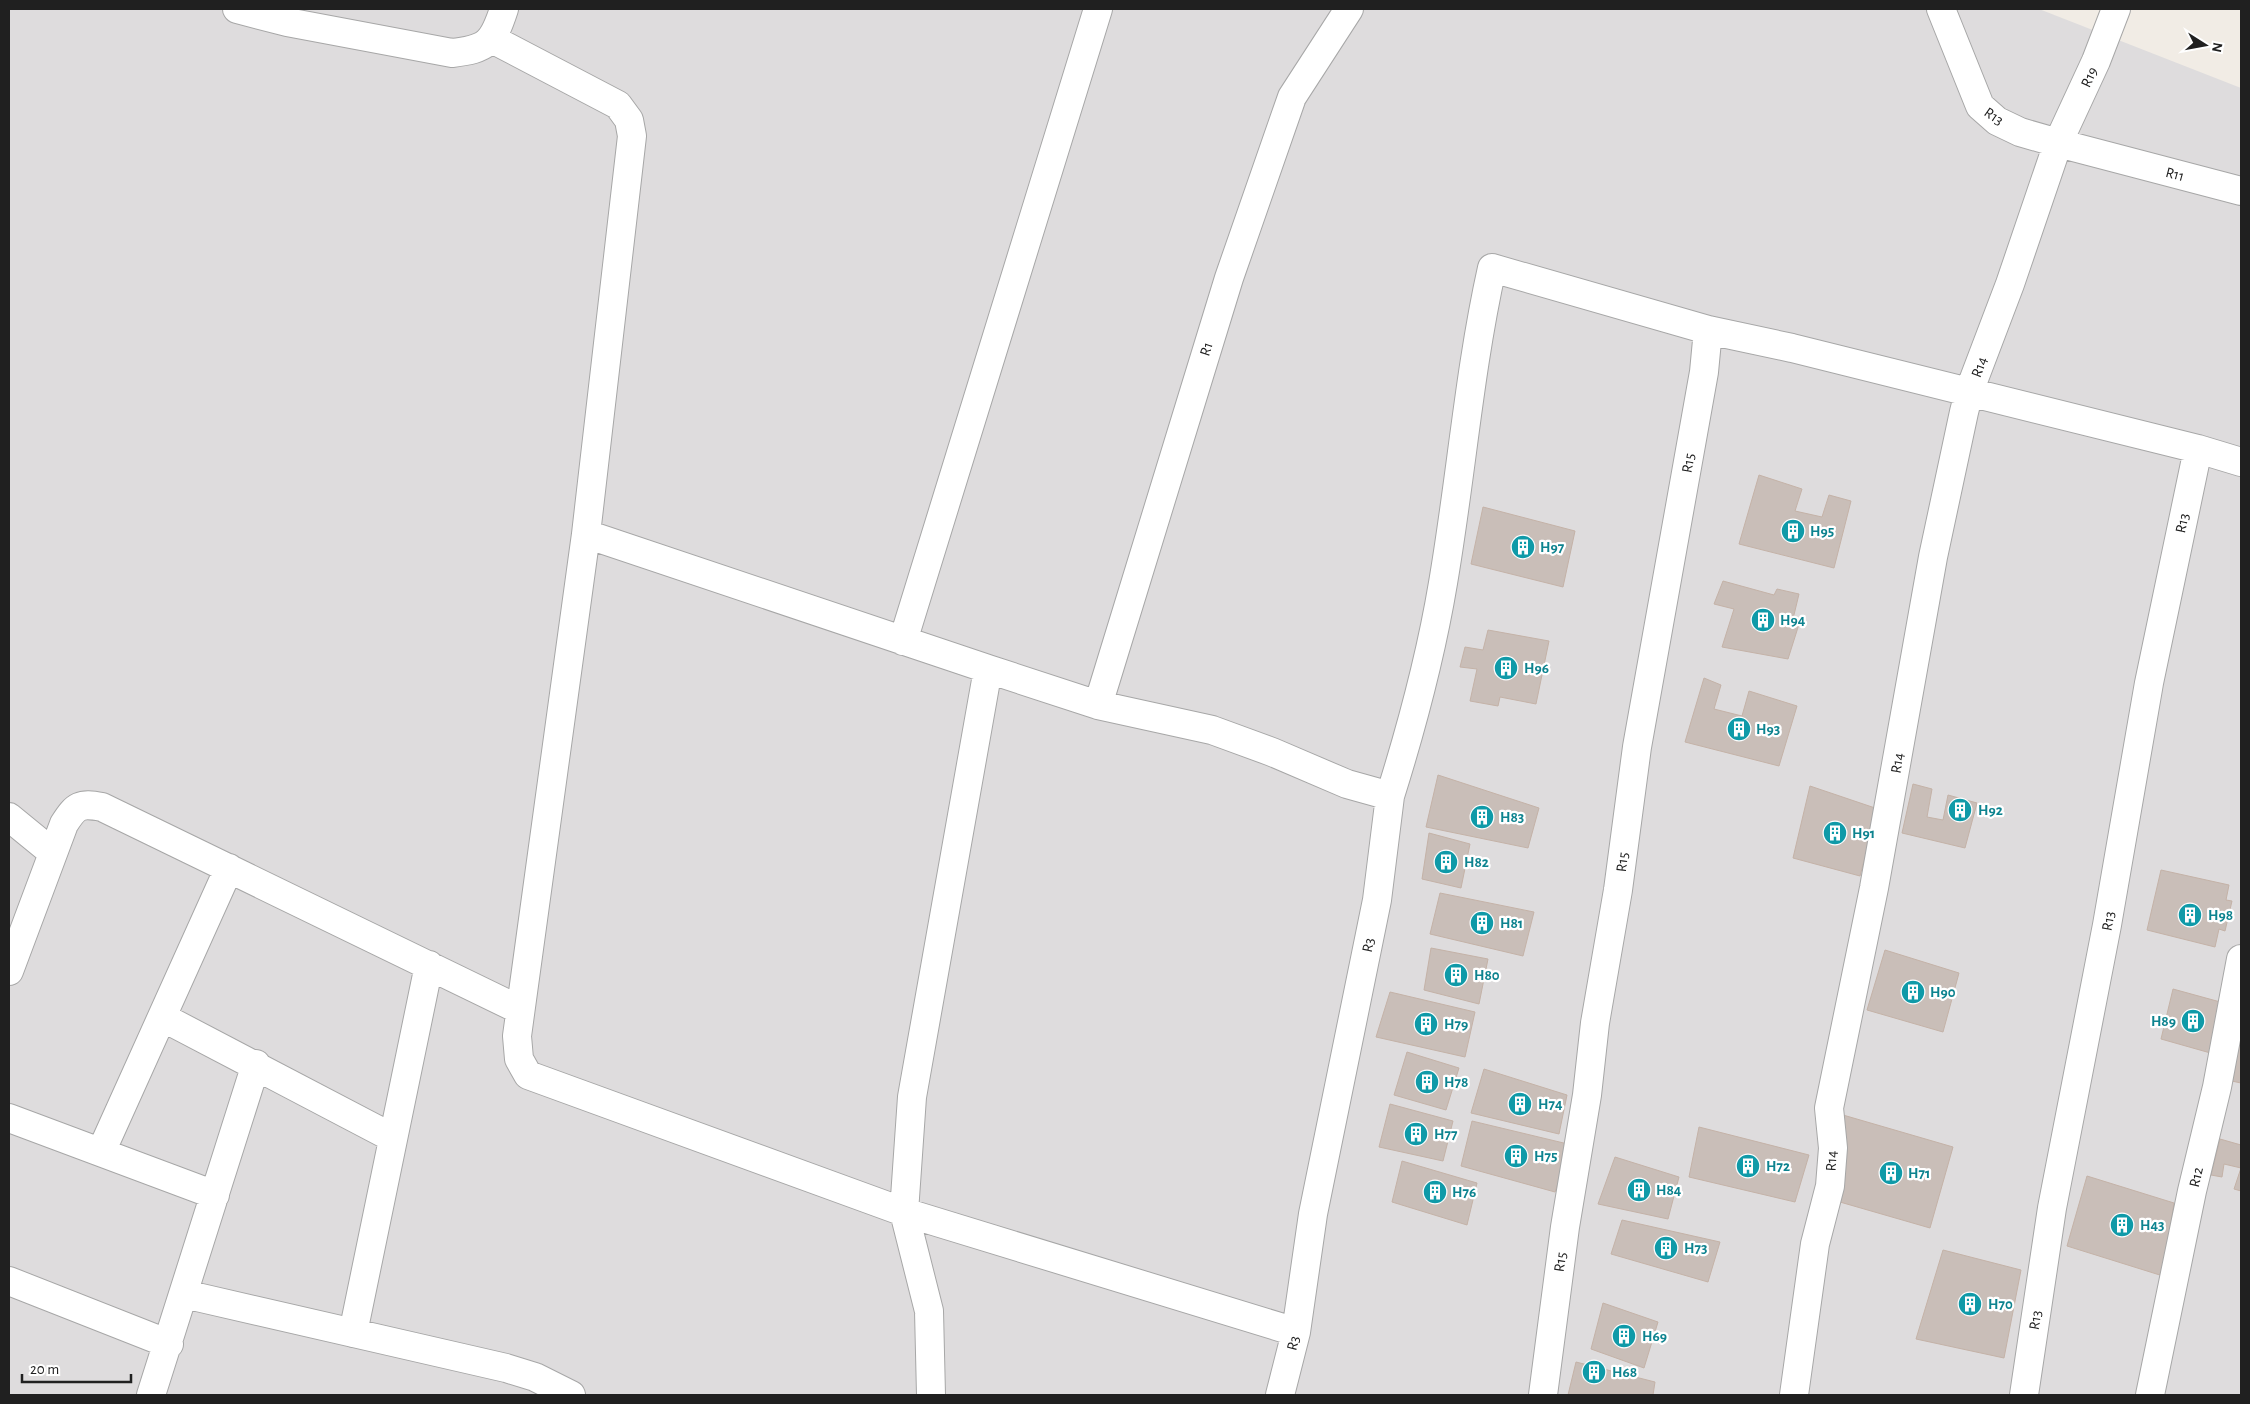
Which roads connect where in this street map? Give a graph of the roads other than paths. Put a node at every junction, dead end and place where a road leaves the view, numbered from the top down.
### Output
1 (237, 9) edge
2 (504, 9) edge
3 (1098, 9) edge
4 (1348, 9) edge
5 (1941, 9) edge
6 (2116, 9) edge
7 (492, 39) junction
8 (2058, 143) junction
9 (2110, 157) joint
10 (2241, 191) edge
11 (1708, 330) junction
12 (1969, 392) junction
13 (2198, 449) junction
14 (2241, 462) edge
15 (586, 534) junction
16 (903, 641) junction
17 (988, 669) junction
18 (1098, 705) junction
19 (1390, 796) junction
20 (9, 817) edge
21 (53, 853) junction
22 (228, 868) junction
23 (2241, 959) edge
24 (429, 966) junction
25 (9, 971) edge
26 (520, 1010) junction
27 (162, 1017) junction
28 (256, 1064) junction
29 (9, 1118) edge
30 (393, 1138) junction
31 (101, 1152) junction
32 (215, 1195) junction
33 (904, 1212) junction
34 (9, 1280) edge
35 (184, 1294) junction
36 (1296, 1332) junction
37 (352, 1333) junction
38 (169, 1344) junction
39 (151, 1395) edge
40 (570, 1395) edge
41 (931, 1395) edge
42 (1280, 1395) edge
43 (1543, 1395) edge
44 (1794, 1395) edge
45 (2024, 1395) edge
46 (2150, 1395) edge

1 - 7 street
2 - 7 street
3 - 16 street
4 - 18 street, R1
5 - 8 street, R13
6 - 8 street, R19
7 - 15 street
8 - 9 street, R13
8 - 12 street, R14
9 - 10 street, R11
11 - 12 street
11 - 19 street
11 - 43 street, R15
12 - 13 street
12 - 44 street, R14
13 - 14 street
13 - 45 street, R13
15 - 16 street
15 - 26 street
16 - 17 street
17 - 18 street
17 - 33 street
18 - 19 street
19 - 36 street, R3
20 - 21 street
21 - 22 street
21 - 25 street
22 - 24 street
22 - 27 street
23 - 46 street, R12
24 - 26 street
24 - 30 street
26 - 33 street
27 - 28 street
27 - 31 street
28 - 30 street
28 - 32 street
29 - 31 street
30 - 37 street
31 - 32 street
32 - 35 street
33 - 36 street
33 - 41 street
34 - 38 street
35 - 37 street
35 - 38 street
36 - 42 street, R3
37 - 40 street
38 - 39 street

